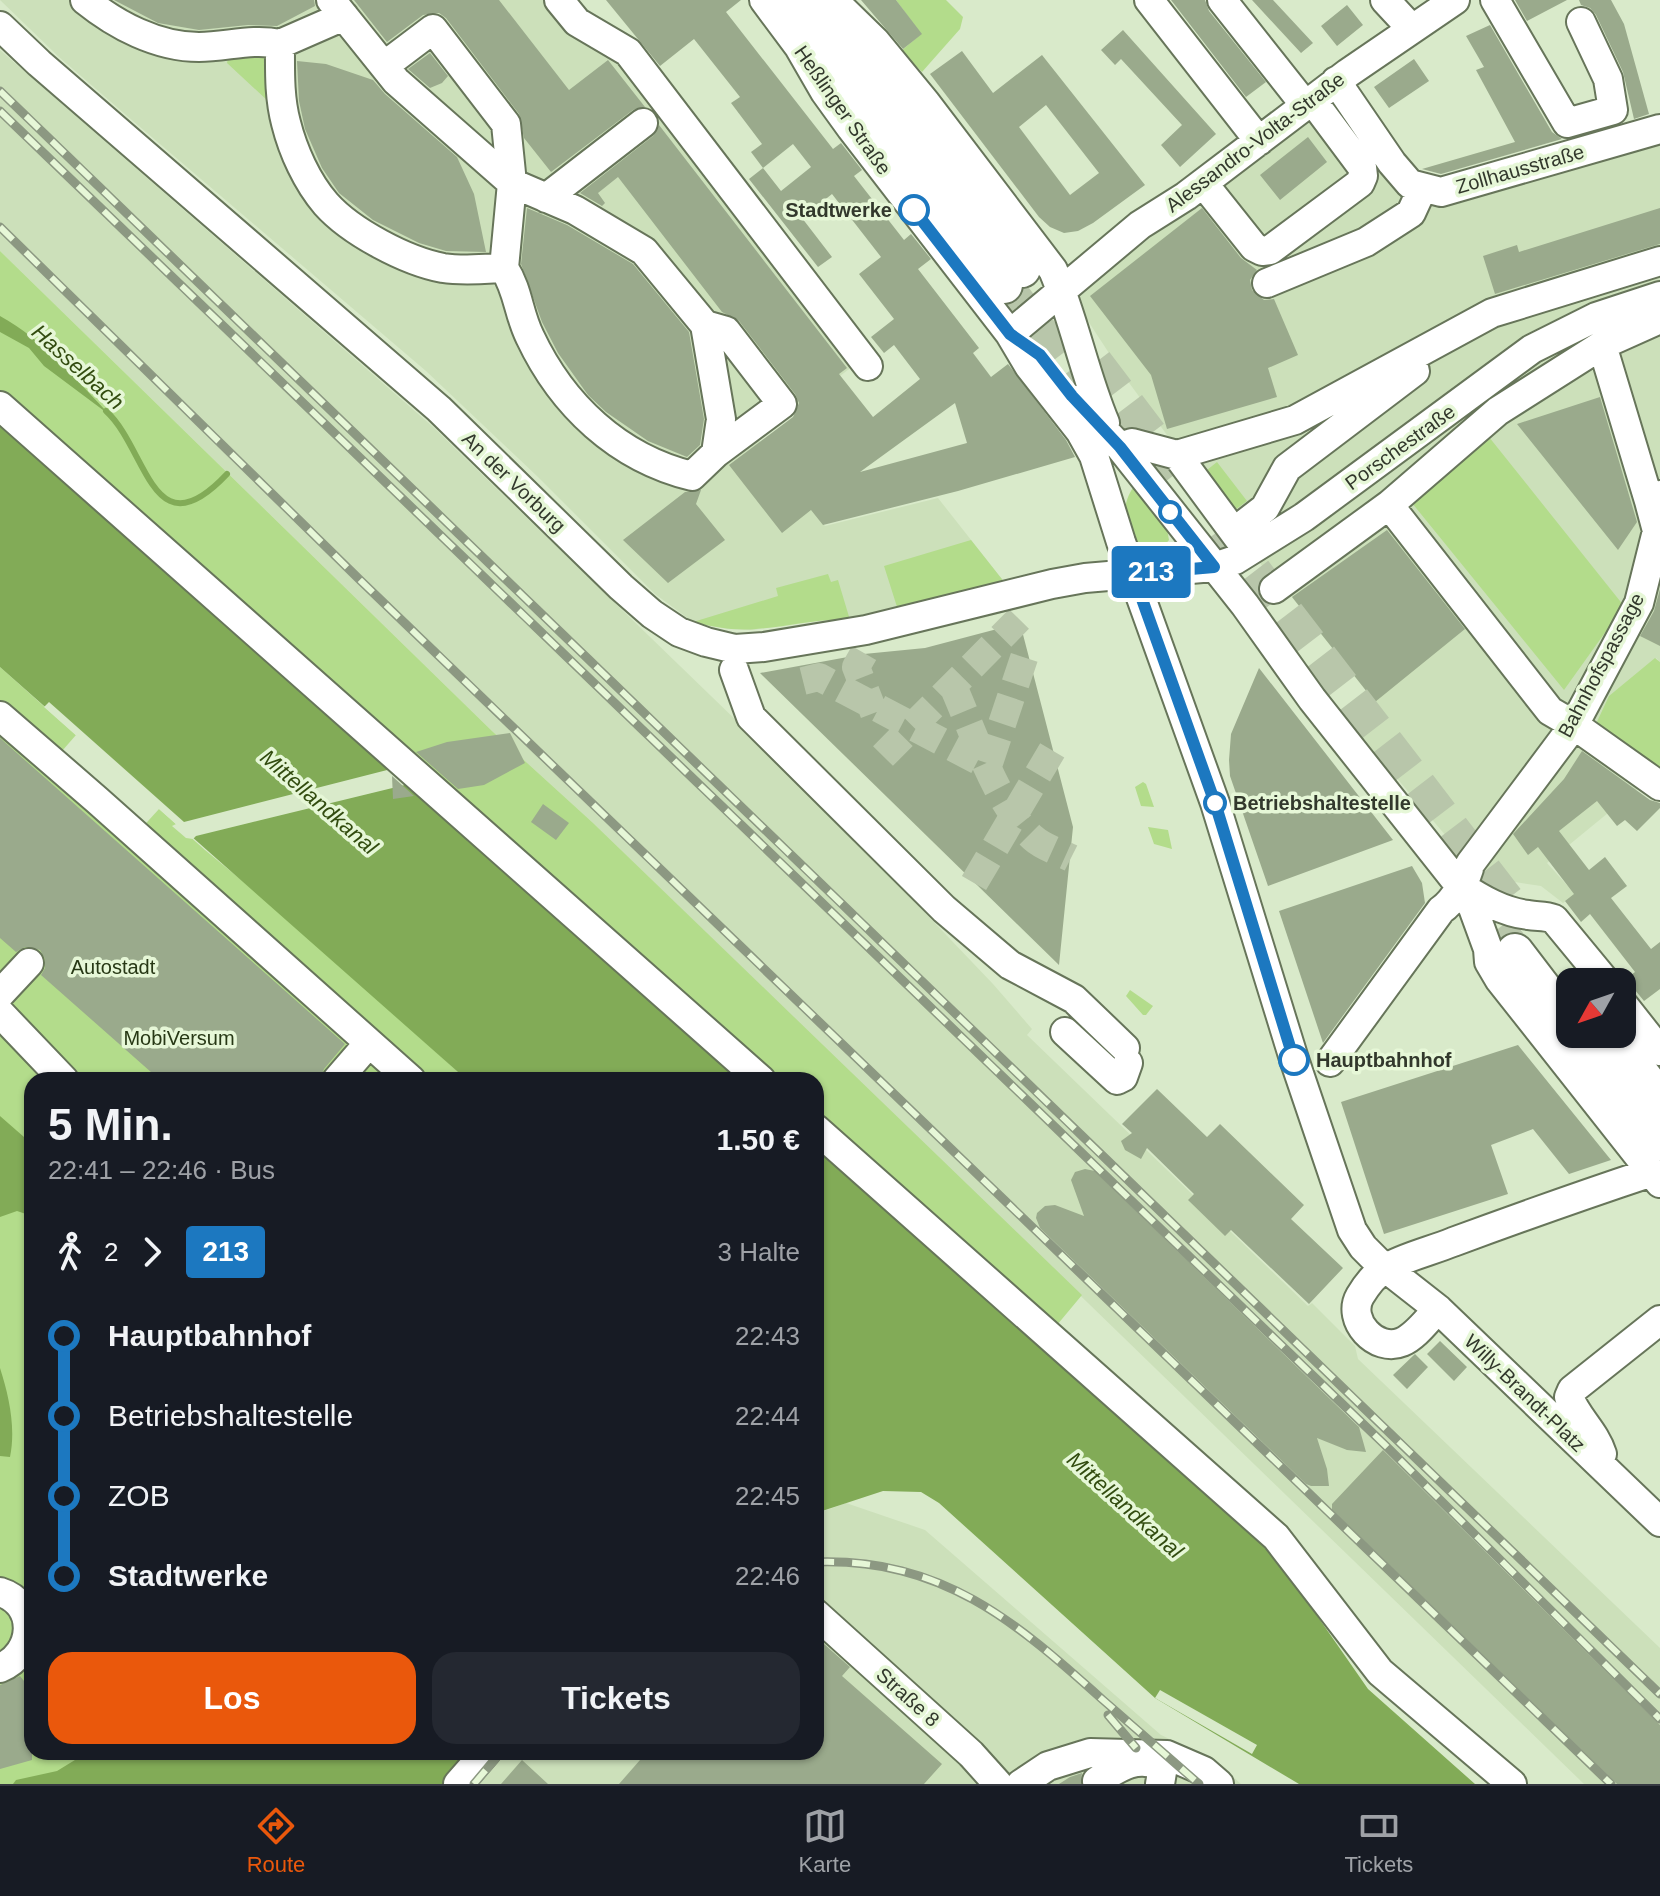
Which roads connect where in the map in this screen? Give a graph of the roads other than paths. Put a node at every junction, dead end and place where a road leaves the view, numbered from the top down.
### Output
1 (85, 0) edge
2 (559, 0) edge
3 (764, 0) edge
4 (782, 0) edge
5 (818, 0) edge
6 (833, 0) edge
7 (1149, 0) edge
8 (1222, 0) edge
9 (1385, 0) edge
10 (1495, 0) edge
11 (1448, 2) edge
12 (338, 8) edge
13 (1581, 22) dead end
14 (0, 26) edge
15 (1411, 28) junction
16 (280, 44) junction
17 (384, 66) junction
18 (1336, 81) junction
19 (1308, 103) junction
20 (643, 123) dead end
21 (1660, 129) edge
22 (1259, 141) junction
23 (512, 183) junction
24 (1422, 189) junction
25 (1196, 197) junction
26 (546, 198) junction
27 (1660, 261) edge
28 (504, 268) junction
29 (1267, 283) dead end
30 (1062, 292) junction
31 (1660, 296) edge
32 (1492, 313) junction
33 (1660, 319) edge
34 (705, 325) junction
35 (1010, 334) junction
36 (1602, 345) junction
37 (868, 366) dead end
38 (0, 406) edge
39 (1295, 420) junction
40 (716, 453) junction
41 (1126, 455) junction
42 (1177, 455) junction
43 (1287, 468) junction
44 (1654, 498) edge
45 (1389, 505) junction
46 (1214, 567) junction
47 (1133, 574) junction
48 (1274, 589) dead end
49 (734, 660) junction
50 (0, 716) edge
51 (1574, 725) junction
52 (804, 748) dead end
53 (1659, 784) edge
54 (1465, 875) junction
55 (1513, 939) junction
56 (29, 963) dead end
57 (1594, 968) edge
58 (1556, 972) edge
59 (0, 994) edge
60 (1556, 1003) edge
61 (0, 1013) edge
62 (1636, 1021) edge
63 (1065, 1032) dead end
64 (369, 1043) junction
65 (1586, 1048) edge
66 (1621, 1048) edge
67 (1660, 1051) edge
68 (1330, 1062) dead end
69 (56, 1072) edge
70 (344, 1072) edge
71 (402, 1072) edge
72 (752, 1072) edge
73 (1660, 1099) edge
74 (824, 1136) edge
75 (1656, 1166) edge
76 (1385, 1268) junction
77 (1438, 1309) junction
78 (1660, 1320) edge
79 (1609, 1473) junction
80 (1660, 1522) edge
81 (0, 1592) edge
82 (24, 1611) edge
83 (824, 1621) edge
84 (24, 1649) edge
85 (0, 1668) edge
86 (479, 1760) edge
87 (1097, 1781) dead end
88 (458, 1784) edge
89 (998, 1784) edge
90 (1021, 1784) edge
91 (1160, 1784) edge
92 (1219, 1784) edge
93 (1512, 1784) edge

1 - 16 street
2 - 37 street
3 - 35 street, Heßlinger Straße
4 - 5 main road, Heßlinger Straße
6 - 30 street, Heßlinger Straße
7 - 22 street
8 - 19 street
9 - 15 street
10 - 13 street
11 - 15 street, Alessandro-Volta-Straße
12 - 16 street
12 - 17 street
14 - 49 street, An der Vorburg
15 - 18 street, Alessandro-Volta-Straße
16 - 28 street
17 - 23 street
17 - 23 street
18 - 19 street, Alessandro-Volta-Straße
18 - 24 street
19 - 22 street, Alessandro-Volta-Straße
19 - 25 street
20 - 26 street
21 - 24 street, Zollhausstraße
22 - 25 street, Alessandro-Volta-Straße
23 - 26 street
23 - 28 street
24 - 29 street
25 - 30 street, Alessandro-Volta-Straße
26 - 34 street
27 - 32 street
28 - 40 street
30 - 35 street
30 - 41 street, Heßlinger Straße
31 - 46 street, Porschestraße
32 - 39 street
32 - 43 street
33 - 36 street, Porschestraße
34 - 40 street
34 - 40 street
35 - 41 street, Heßlinger Straße
35 - 47 street, Heßlinger Straße
36 - 44 street, Bahnhofspassage
36 - 45 street, Porschestraße
38 - 72 street
39 - 42 street
39 - 43 street
41 - 42 street
41 - 46 street, Heßlinger Straße
41 - 47 street
42 - 43 street
44 - 51 street, Bahnhofspassage
45 - 48 street, Porschestraße
45 - 51 street
46 - 47 street, Porschestraße
46 - 54 street, Heßlinger Straße
47 - 49 street, An der Vorburg
47 - 76 street, Willy-Brandt-Platz
49 - 52 street
49 - 63 street
50 - 64 street
51 - 53 street
51 - 54 street, Bahnhofspassage
54 - 55 street
54 - 55 street
54 - 68 street, Bahnhofspassage
55 - 57 street
55 - 58 main road
55 - 60 main road
55 - 75 street
56 - 59 street
61 - 69 street
62 - 67 street
64 - 70 street
64 - 71 street
65 - 75 main road
66 - 73 main road
74 - 93 street
75 - 76 street
76 - 77 street, Willy-Brandt-Platz
76 - 77 street
77 - 79 street, Willy-Brandt-Platz
78 - 79 street
79 - 80 street, Willy-Brandt-Platz
81 - 82 street
83 - 89 street, Straße 8
84 - 85 street
86 - 88 street
87 - 91 street
90 - 92 street

